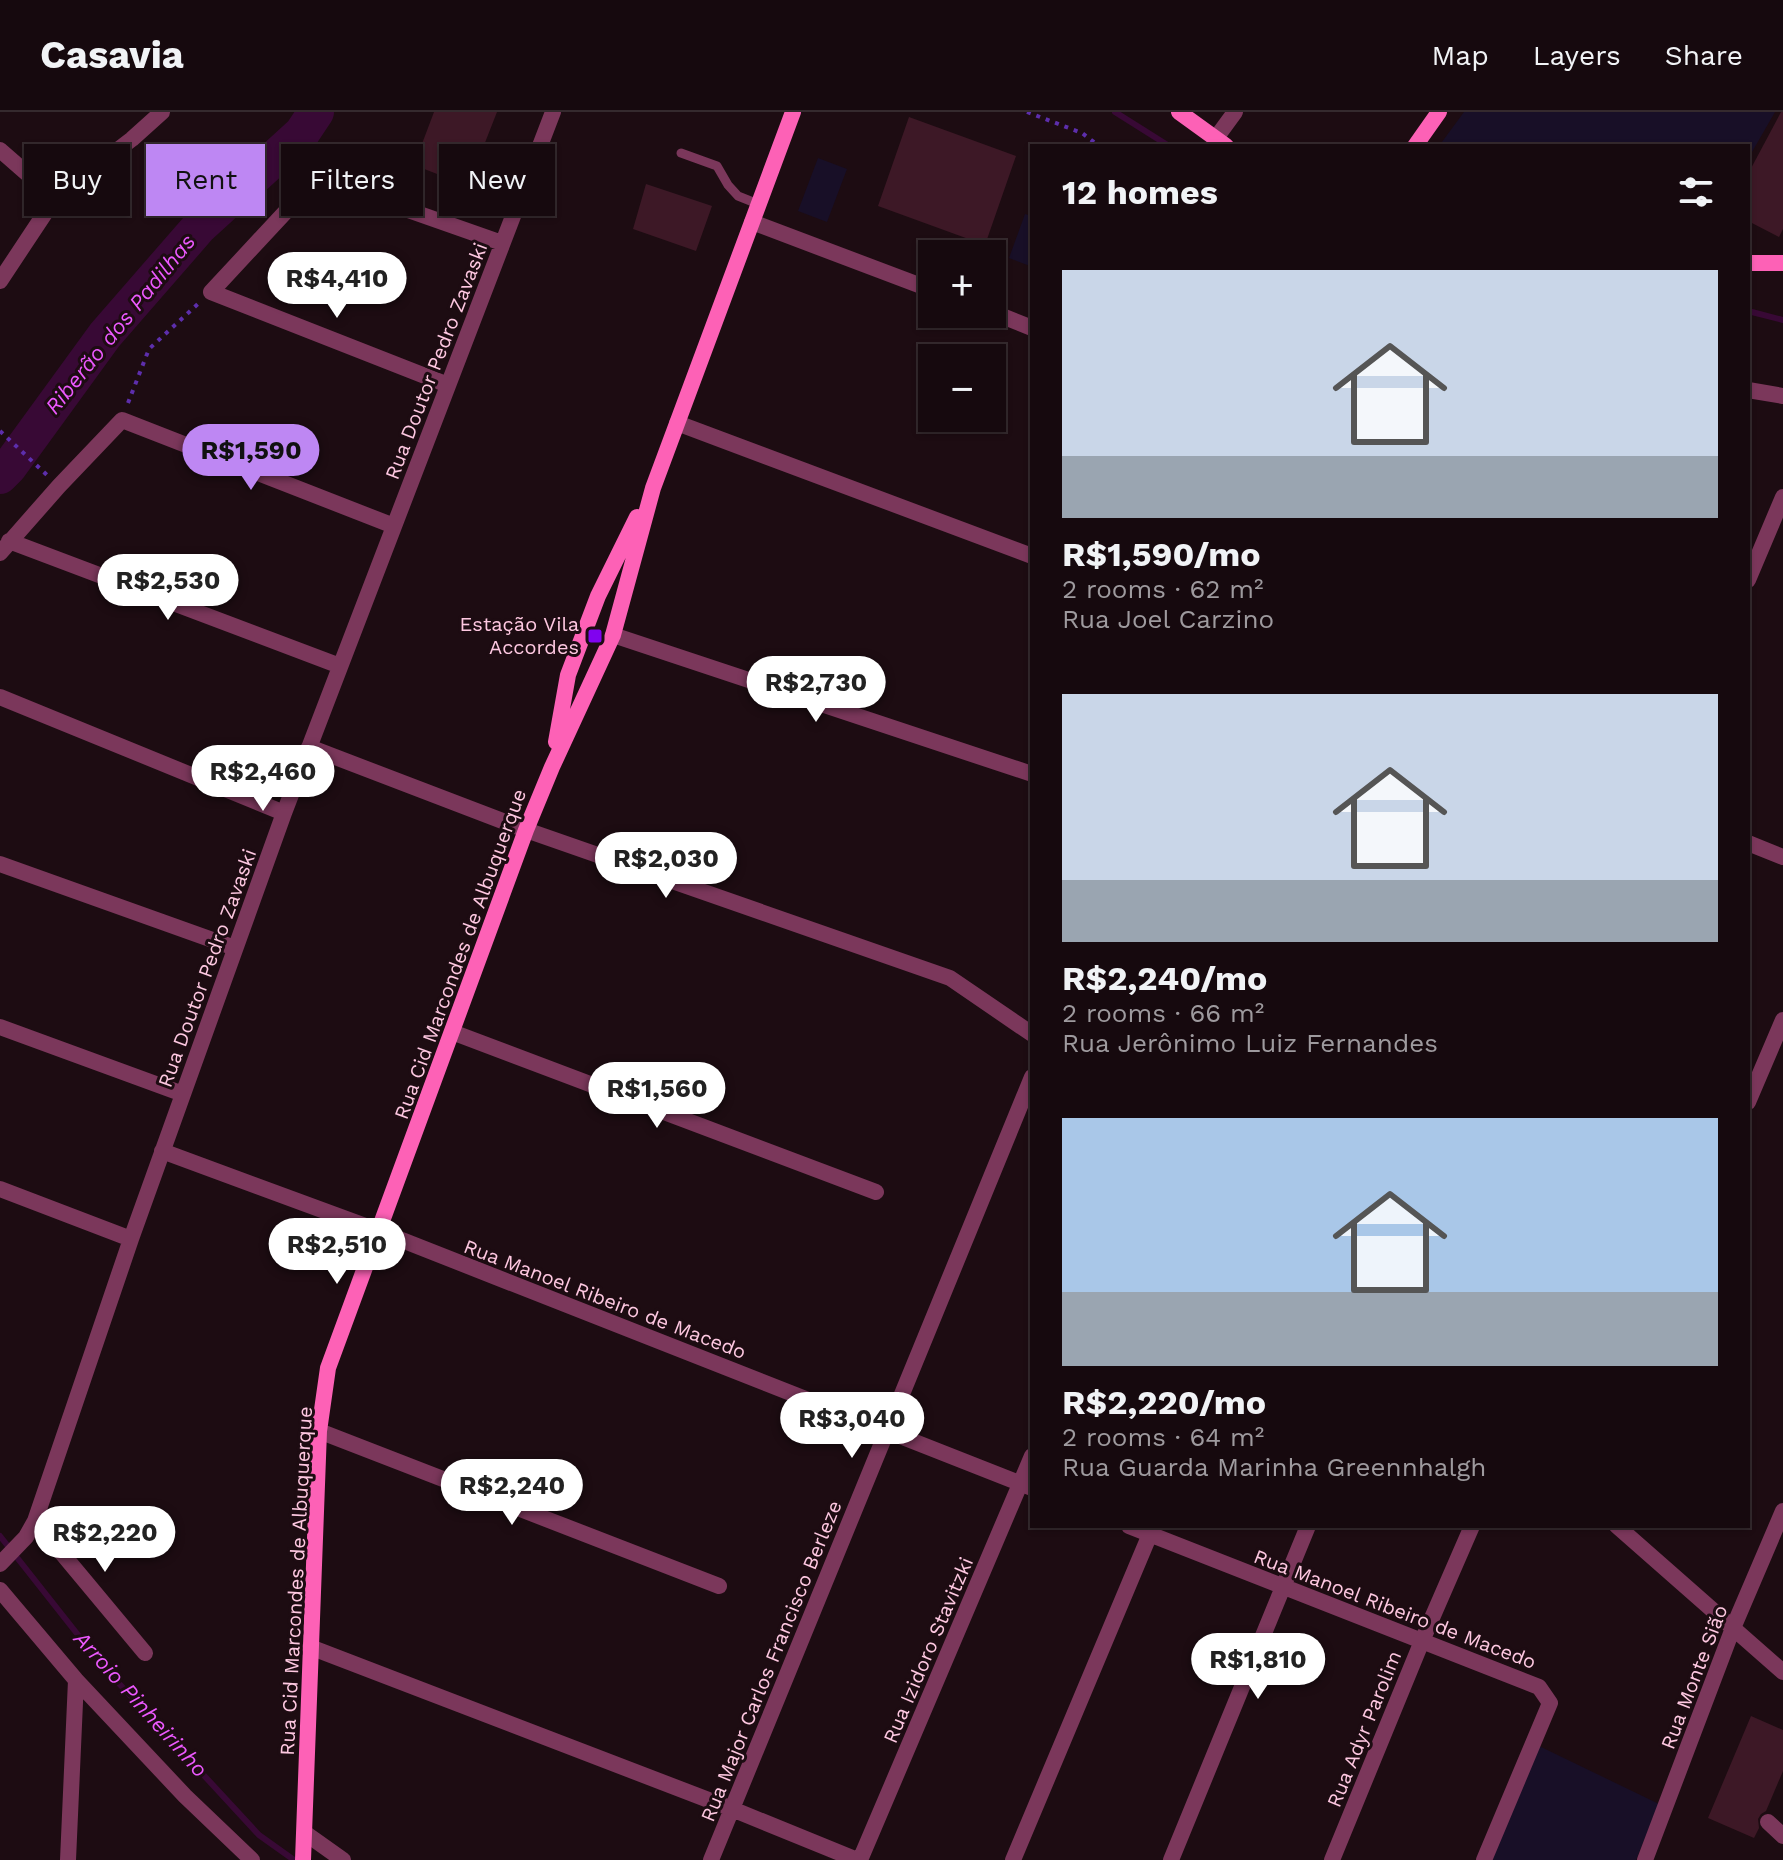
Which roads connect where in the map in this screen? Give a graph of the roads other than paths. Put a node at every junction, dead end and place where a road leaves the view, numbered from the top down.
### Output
1 (162, 112) edge
2 (553, 112) edge
3 (793, 112) edge
4 (1179, 112) edge
5 (1235, 112) edge
6 (1439, 112) edge
7 (1221, 142) edge
8 (125, 144) edge
9 (1416, 144) edge
10 (0, 150) edge
11 (681, 153) dead end
12 (24, 171) edge
13 (758, 204) junction
14 (43, 216) edge
15 (752, 222) junction
16 (502, 243) junction
17 (1750, 263) edge
18 (1783, 263) edge
19 (0, 281) edge
20 (918, 285) edge
21 (1006, 318) edge
22 (1030, 327) edge
23 (448, 385) junction
24 (1750, 390) edge
25 (1783, 396) edge
26 (677, 423) junction
27 (653, 488) junction
28 (1783, 497) edge
29 (394, 526) junction
30 (5, 547) edge
31 (1030, 555) edge
32 (1750, 575) edge
33 (613, 635) junction
34 (340, 666) junction
35 (0, 697) edge
36 (309, 747) junction
37 (552, 767) junction
38 (1030, 773) edge
39 (284, 813) junction
40 (526, 830) junction
41 (1750, 844) edge
42 (1783, 857) edge
43 (0, 864) edge
44 (235, 948) junction
45 (1783, 1020) edge
46 (0, 1027) edge
47 (452, 1032) junction
48 (1030, 1033) edge
49 (1030, 1082) edge
50 (183, 1094) junction
51 (1750, 1097) edge
52 (162, 1151) junction
53 (0, 1189) edge
54 (876, 1192) dead end
55 (379, 1231) junction
56 (131, 1239) junction
57 (886, 1430) junction
58 (319, 1431) junction
59 (1030, 1466) edge
60 (1026, 1486) edge
61 (1783, 1511) edge
62 (35, 1521) junction
63 (1307, 1528) edge
64 (1471, 1528) edge
65 (1619, 1528) edge
66 (1152, 1530) edge
67 (0, 1563) edge
68 (719, 1586) dead end
69 (1282, 1586) junction
70 (0, 1590) edge
71 (1733, 1628) junction
72 (1422, 1641) junction
73 (310, 1647) junction
74 (145, 1653) dead end
75 (1783, 1672) edge
76 (76, 1680) junction
77 (732, 1809) junction
78 (1768, 1822) dead end
79 (1783, 1836) edge
80 (305, 1838) junction
81 (68, 1860) edge
82 (252, 1860) edge
83 (303, 1860) edge
84 (343, 1860) edge
85 (711, 1860) edge
86 (859, 1860) edge
87 (1013, 1860) edge
88 (1171, 1860) edge
89 (1332, 1860) edge
90 (1484, 1860) edge
91 (1645, 1860) edge

1 - 8 street
2 - 16 street, Rua Doutor Pedro Zavaski
3 - 13 street, Rua Cid Marcondes de Albuquerque
4 - 7 street
5 - 7 street
6 - 9 street
10 - 12 street
11 - 13 lane
13 - 15 street, Rua Cid Marcondes de Albuquerque
14 - 19 street
15 - 20 street
15 - 26 street, Rua Cid Marcondes de Albuquerque
16 - 23 street, Rua Doutor Pedro Zavaski
16 - 23 street
17 - 18 street
21 - 22 street
23 - 29 street, Rua Doutor Pedro Zavaski
24 - 25 street
26 - 27 street, Rua Cid Marcondes de Albuquerque
26 - 31 street
27 - 33 street, Rua Cid Marcondes de Albuquerque
27 - 37 street, Rua Cid Marcondes de Albuquerque
28 - 32 street
29 - 30 street
29 - 34 street, Rua Doutor Pedro Zavaski
30 - 34 street
33 - 37 street, Rua Cid Marcondes de Albuquerque
33 - 38 street
34 - 36 street, Rua Doutor Pedro Zavaski
35 - 39 street
36 - 39 street, Rua Doutor Pedro Zavaski
36 - 40 street
37 - 40 street, Rua Cid Marcondes de Albuquerque
39 - 44 street, Rua Doutor Pedro Zavaski
40 - 47 street, Rua Cid Marcondes de Albuquerque
40 - 48 street
41 - 42 street
43 - 44 street
44 - 50 street, Rua Doutor Pedro Zavaski
45 - 51 street
46 - 50 street
47 - 54 street
47 - 55 street, Rua Cid Marcondes de Albuquerque
49 - 57 street, Rua Major Carlos Francisco Berleze
50 - 52 street, Rua Doutor Pedro Zavaski
52 - 55 street, Rua Manoel Ribeiro de Macedo
52 - 56 street, Rua Doutor Pedro Zavaski
53 - 56 street
55 - 57 street, Rua Manoel Ribeiro de Macedo
55 - 58 street, Rua Cid Marcondes de Albuquerque
56 - 62 street, Rua Doutor Pedro Zavaski
57 - 60 street, Rua Manoel Ribeiro de Macedo
57 - 77 street, Rua Major Carlos Francisco Berleze
58 - 68 street
58 - 73 street, Rua Cid Marcondes de Albuquerque
59 - 60 street, Rua Izidoro Stavitzki
60 - 86 street, Rua Izidoro Stavitzki
61 - 71 street, Rua Monte Sião
62 - 67 street, Rua Doutor Pedro Zavaski
62 - 74 street
63 - 69 street
64 - 72 street, Rua Adyr Parolim
65 - 71 street
66 - 69 street, Rua Manoel Ribeiro de Macedo
66 - 87 street
69 - 72 street, Rua Manoel Ribeiro de Macedo
69 - 88 street
70 - 76 street
71 - 75 street
71 - 91 street, Rua Monte Sião
72 - 89 street, Rua Adyr Parolim
72 - 90 street, Rua Manoel Ribeiro de Macedo
73 - 77 street
73 - 80 street, Rua Cid Marcondes de Albuquerque
76 - 81 street
76 - 82 street
77 - 85 street, Rua Major Carlos Francisco Berleze
77 - 86 street
78 - 79 street
80 - 83 street, Rua Cid Marcondes de Albuquerque
80 - 84 street

